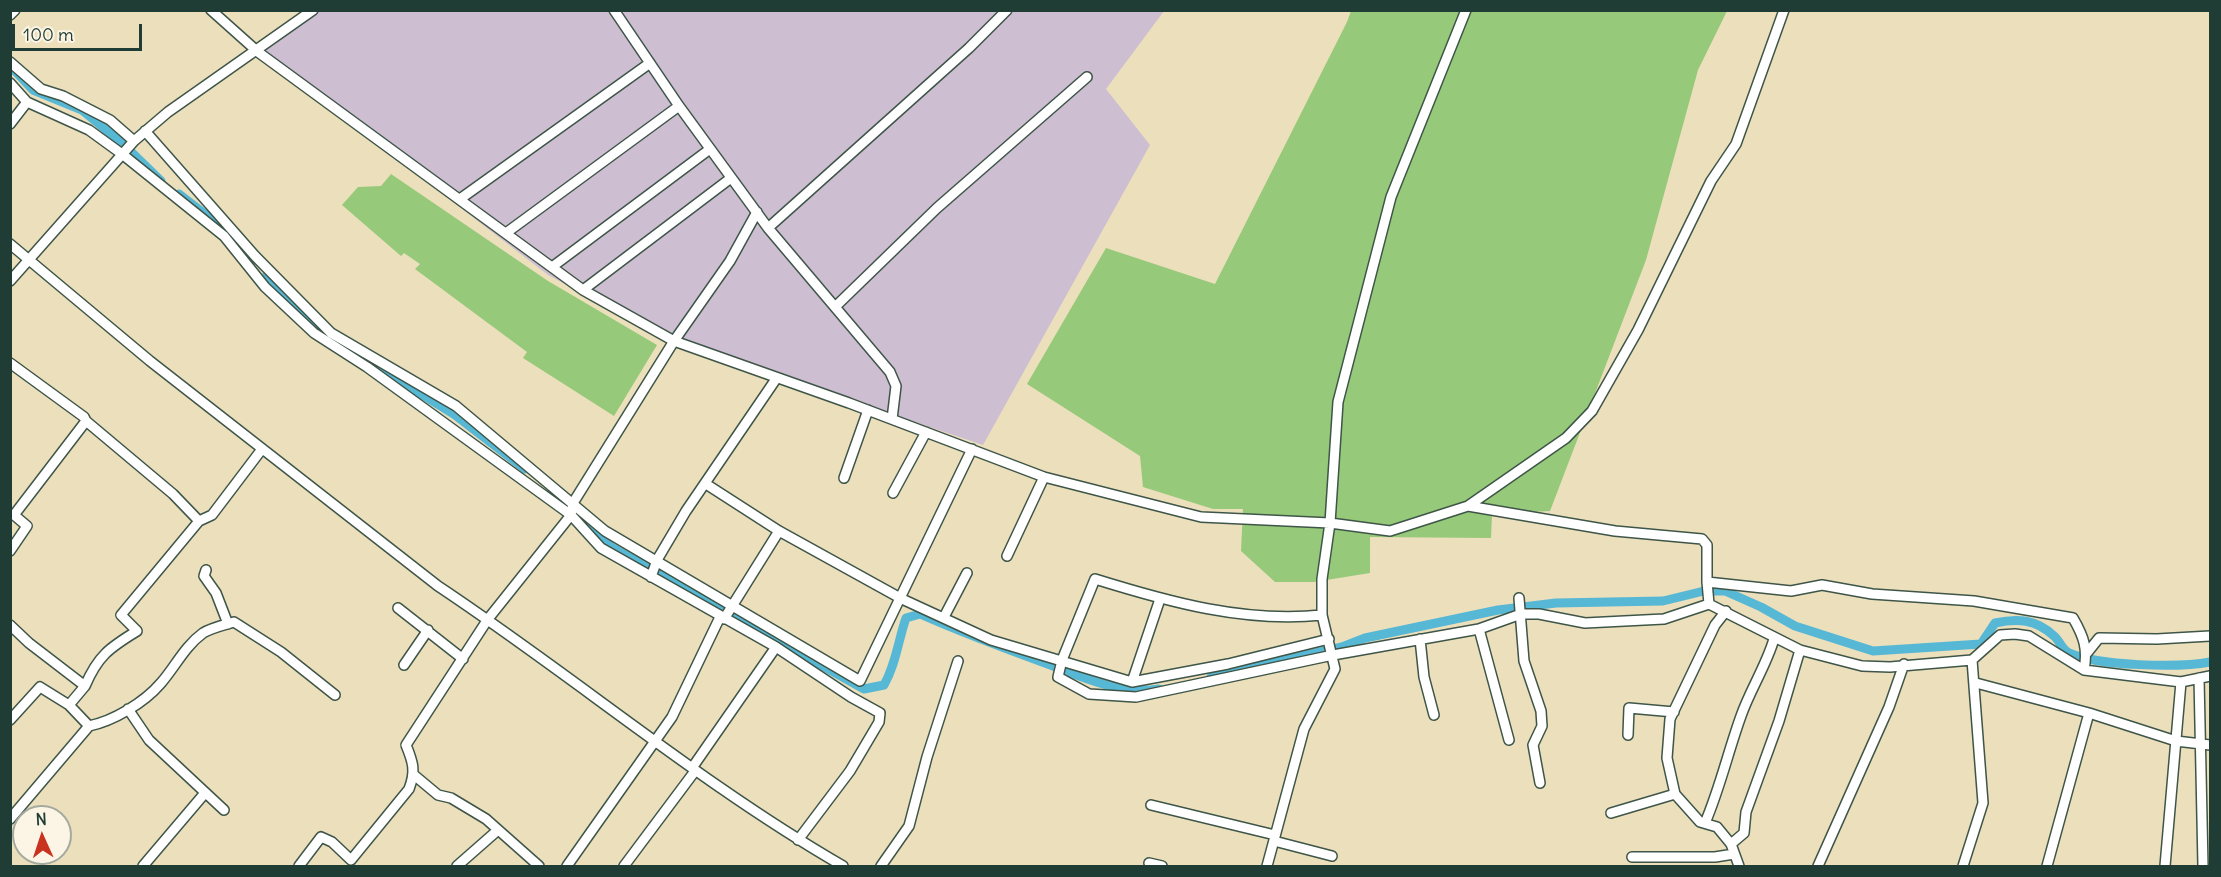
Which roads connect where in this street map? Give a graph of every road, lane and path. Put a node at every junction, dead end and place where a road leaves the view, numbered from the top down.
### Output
1 (15, 10) edge
2 (211, 10) edge
3 (313, 10) edge
4 (614, 10) edge
5 (1007, 10) edge
6 (1466, 10) edge
7 (1784, 10) edge
8 (10, 15) edge
9 (258, 52) junction
10 (10, 62) edge
11 (650, 63) junction
12 (1087, 77) dead end
13 (10, 83) edge
14 (27, 102) junction
15 (679, 106) junction
16 (10, 124) edge
17 (145, 131) junction
18 (134, 141) junction
19 (710, 149) junction
20 (122, 154) junction
21 (731, 178) junction
22 (460, 199) junction
23 (757, 212) junction
24 (768, 228) junction
25 (506, 233) junction
26 (10, 244) edge
27 (29, 260) junction
28 (552, 267) junction
29 (10, 281) edge
30 (583, 290) junction
31 (835, 307) junction
32 (674, 341) junction
33 (10, 363) edge
34 (776, 379) junction
35 (868, 410) junction
36 (892, 419) junction
37 (86, 421) junction
38 (927, 432) junction
39 (262, 449) junction
40 (972, 449) junction
41 (1044, 477) junction
42 (844, 478) dead end
43 (706, 484) junction
44 (893, 493) dead end
45 (573, 503) junction
46 (1468, 506) junction
47 (570, 515) junction
48 (199, 521) junction
49 (1330, 523) junction
50 (778, 531) junction
51 (10, 550) edge
52 (1006, 556) dead end
53 (657, 560) junction
54 (206, 570) dead end
55 (967, 573) dead end
56 (651, 577) junction
57 (1707, 582) junction
58 (1519, 598) dead end
59 (902, 599) junction
60 (1160, 599) junction
61 (1709, 604) junction
62 (733, 605) junction
63 (398, 608) dead end
64 (1726, 611) junction
65 (1521, 614) junction
66 (1322, 615) junction
67 (722, 618) junction
68 (944, 618) junction
69 (488, 619) junction
70 (228, 624) junction
71 (10, 625) edge
72 (1479, 628) junction
73 (428, 630) junction
74 (2211, 636) edge
75 (1329, 639) junction
76 (1420, 639) junction
77 (1774, 639) junction
78 (776, 647) junction
79 (1800, 650) junction
80 (2087, 653) junction
81 (1333, 655) junction
82 (463, 659) junction
83 (1062, 660) junction
84 (1972, 660) junction
85 (958, 661) dead end
86 (404, 664) dead end
87 (1904, 664) junction
88 (2084, 670) junction
89 (2211, 676) edge
90 (2199, 678) junction
91 (860, 681) junction
92 (1132, 682) junction
93 (1976, 682) junction
94 (2181, 682) junction
95 (85, 686) junction
96 (335, 695) dead end
97 (851, 697) junction
98 (69, 705) junction
99 (128, 709) junction
100 (1674, 712) junction
101 (2089, 713) junction
102 (1434, 715) dead end
103 (10, 720) edge
104 (89, 726) junction
105 (1628, 735) dead end
106 (1509, 740) dead end
107 (2176, 741) junction
108 (657, 742) junction
109 (2206, 745) edge
110 (694, 770) junction
111 (414, 775) junction
112 (1540, 783) dead end
113 (205, 793) junction
114 (1675, 794) junction
115 (1151, 805) dead end
116 (224, 810) dead end
117 (1611, 813) dead end
118 (10, 819) edge
119 (1705, 824) junction
120 (498, 830) junction
121 (1275, 838) junction
122 (798, 840) junction
123 (1732, 849) junction
124 (1332, 856) dead end
125 (1632, 857) dead end
126 (1149, 863) dead end
127 (143, 867) edge
128 (299, 867) edge
129 (457, 867) edge
130 (539, 867) edge
131 (567, 867) edge
132 (624, 867) edge
133 (843, 867) edge
134 (881, 867) edge
135 (1162, 867) edge
136 (1267, 867) edge
137 (1739, 867) edge
138 (1818, 867) edge
139 (1964, 867) edge
140 (2047, 867) edge
141 (2165, 867) edge
142 (2203, 867) edge

1 - 8 street
2 - 9 street
3 - 9 street
4 - 11 street
5 - 24 street
6 - 49 street
7 - 46 street
9 - 17 street
9 - 22 street
10 - 18 street
11 - 15 street
11 - 22 street
12 - 31 street
13 - 14 street
14 - 16 street
14 - 20 street
15 - 19 street
15 - 25 street
17 - 18 street
17 - 45 street
18 - 20 street
19 - 21 street
19 - 28 street
20 - 27 street
20 - 47 street
21 - 23 street
21 - 30 street
22 - 25 street
23 - 24 street
23 - 32 street
24 - 31 street
25 - 28 street
26 - 27 street
27 - 29 street
27 - 39 street
28 - 30 street
30 - 32 street
31 - 36 street
32 - 34 street
32 - 45 street
33 - 37 street
34 - 35 street
34 - 43 street
35 - 36 street
35 - 42 street
36 - 38 street
37 - 48 street
37 - 51 street
38 - 40 street
38 - 44 street
39 - 48 street
39 - 69 street
40 - 41 street
40 - 59 street
41 - 49 street
41 - 52 street
43 - 50 street
43 - 53 street
45 - 47 street
45 - 53 street
46 - 49 street
46 - 57 street
47 - 56 street
47 - 69 street
48 - 95 street
49 - 66 street
50 - 59 street
50 - 62 street
53 - 56 street
53 - 62 street
54 - 70 street
55 - 68 street
56 - 67 street
57 - 61 street
57 - 80 street
58 - 65 street
59 - 68 street
59 - 91 street
60 - 66 street
60 - 83 street
60 - 92 street
61 - 64 street
61 - 65 street
62 - 67 street
62 - 91 street
63 - 73 street
64 - 77 street
64 - 100 street
65 - 72 street
65 - 112 street
66 - 75 street
67 - 78 street
67 - 108 street
68 - 83 street
69 - 82 street
69 - 108 street
70 - 96 street
70 - 99 street
71 - 95 street
72 - 76 street
72 - 106 street
73 - 82 street
73 - 86 street
74 - 80 street
75 - 81 street
75 - 92 street
76 - 81 street
76 - 102 street
77 - 79 street
77 - 119 street
78 - 97 street
78 - 110 street
79 - 87 street
79 - 123 street
80 - 88 street
81 - 83 street
81 - 121 street
82 - 111 street
83 - 92 street
84 - 87 street
84 - 88 street
84 - 93 street
85 - 134 street
87 - 138 street
88 - 94 street
89 - 90 street
90 - 94 street
90 - 109 street
91 - 97 street
93 - 101 street
93 - 139 street
94 - 107 street
95 - 98 street
97 - 122 street
98 - 103 street
98 - 104 street
99 - 104 street
99 - 113 street
100 - 105 street
100 - 114 street
101 - 107 street
101 - 140 street
104 - 118 street
107 - 109 street
107 - 141 street
108 - 110 street
108 - 131 street
109 - 142 street
110 - 122 street
110 - 132 street
111 - 120 street
111 - 128 street
113 - 116 street
113 - 127 street
114 - 117 street
114 - 119 street
115 - 121 street
119 - 123 street
120 - 129 street
120 - 130 street
121 - 124 street
121 - 136 street
122 - 133 street
123 - 125 street
123 - 137 street
126 - 135 street

